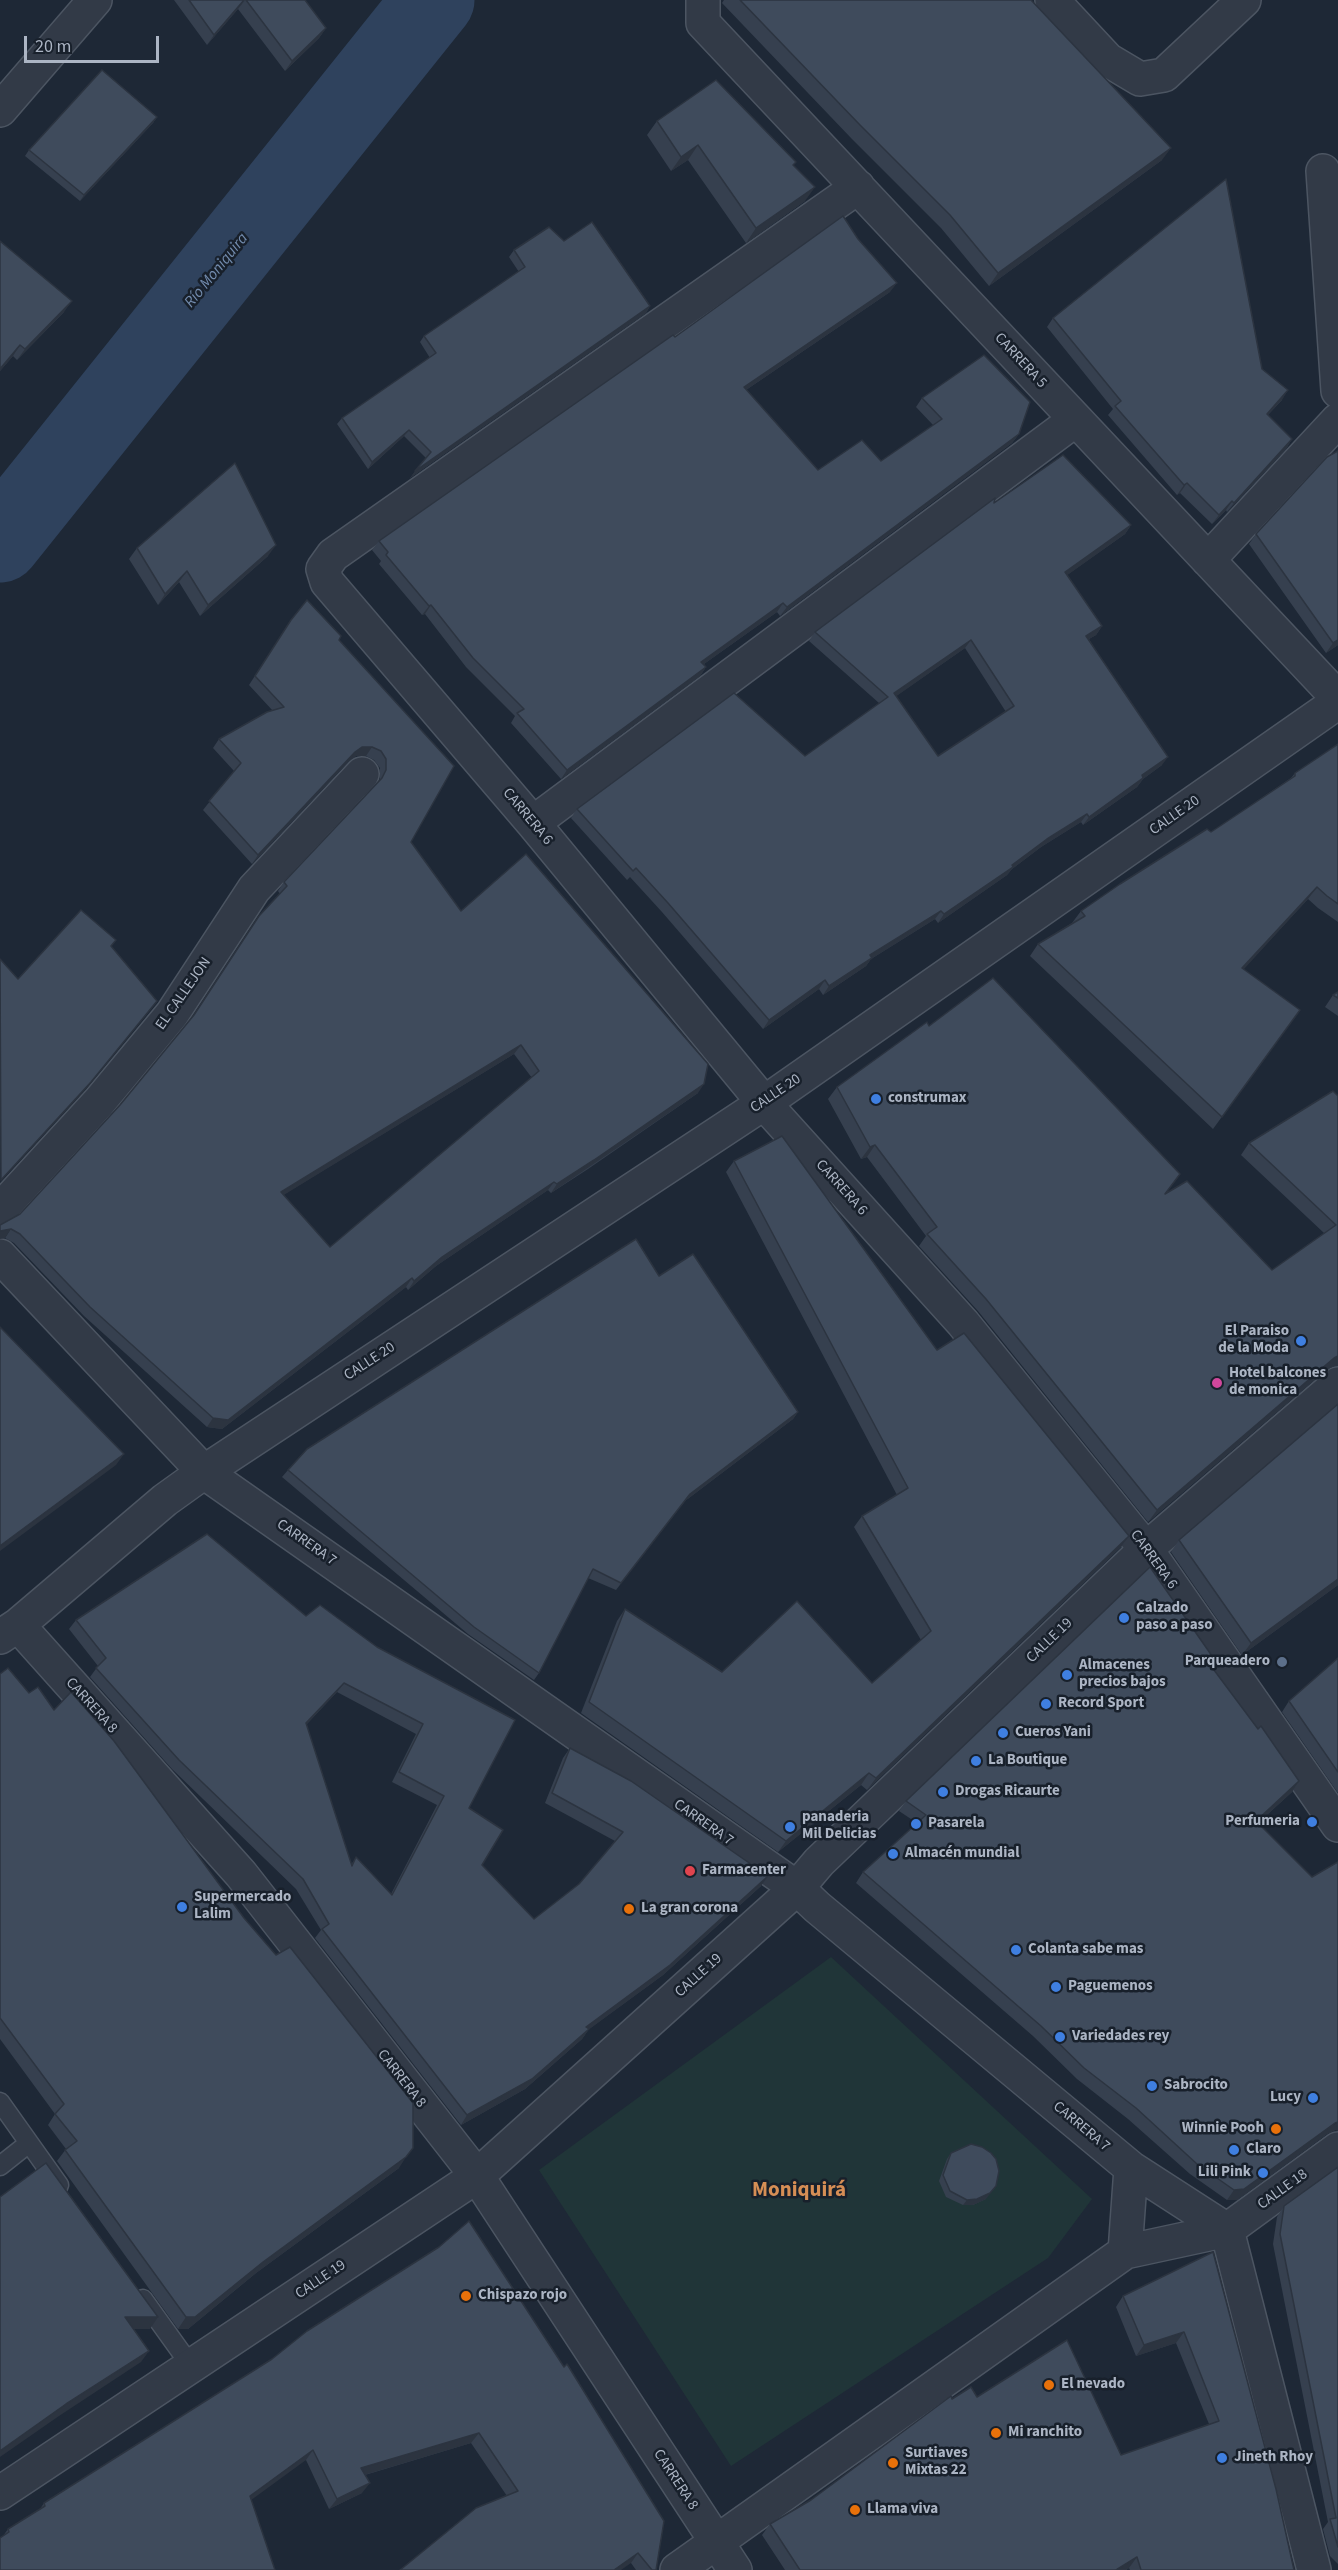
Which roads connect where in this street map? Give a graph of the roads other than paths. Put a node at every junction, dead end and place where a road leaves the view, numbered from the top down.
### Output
1 (95, 0) edge
2 (1053, 0) edge
3 (1244, 0) edge
4 (703, 12) edge
5 (0, 110) edge
6 (1323, 171) dead end
7 (858, 187) junction
8 (1338, 391) edge
9 (1075, 420) junction
10 (1338, 420) edge
11 (1208, 560) junction
12 (1338, 698) edge
13 (1338, 702) edge
14 (362, 774) dead end
15 (533, 823) junction
16 (764, 1103) junction
17 (0, 1210) edge
18 (0, 1256) edge
19 (1338, 1384) edge
20 (204, 1472) junction
21 (1146, 1549) junction
22 (9, 1631) edge
23 (1338, 1825) edge
24 (797, 1888) junction
25 (0, 2102) edge
26 (29, 2143) junction
27 (1338, 2149) edge
28 (0, 2166) edge
29 (1131, 2168) junction
30 (477, 2176) junction
31 (71, 2201) edge
32 (1227, 2230) junction
33 (1125, 2252) junction
34 (135, 2289) edge
35 (191, 2366) junction
36 (0, 2493) edge
37 (716, 2541) junction
38 (677, 2570) edge
39 (735, 2570) edge
40 (1314, 2570) edge

1 - 5 street
2 - 3 street
4 - 7 street, CARRERA 5
6 - 8 street
7 - 9 street, CARRERA 5
7 - 15 street, CARRERA 6
9 - 11 street, CARRERA 5
9 - 15 street
10 - 11 street
11 - 12 street, CARRERA 5
13 - 16 street, CALLE 20
14 - 17 street, EL CALLEJON
15 - 16 street, CARRERA 6
16 - 20 street, CALLE 20
16 - 21 street, CARRERA 6
18 - 20 street, CARRERA 7
19 - 21 street, CALLE 19
20 - 22 street, CALLE 20
20 - 24 street, CARRERA 7
21 - 23 street, CARRERA 6
21 - 24 street, CALLE 19
22 - 30 street, CARRERA 8
24 - 29 street, CARRERA 7
24 - 30 street, CALLE 19
25 - 26 lane
26 - 28 lane
26 - 31 lane
27 - 32 street, CALLE 18
29 - 32 street, CARRERA 7
29 - 33 street
30 - 35 street, CALLE 19
30 - 37 street, CARRERA 8
32 - 33 street
32 - 40 street
33 - 37 street
34 - 35 lane
35 - 36 street, CALLE 19
37 - 38 street
37 - 39 street, CARRERA 8

